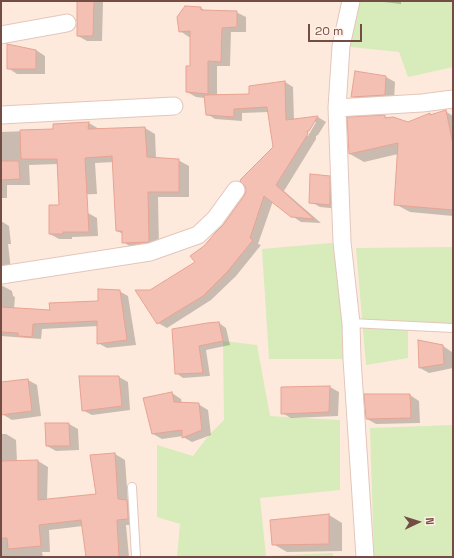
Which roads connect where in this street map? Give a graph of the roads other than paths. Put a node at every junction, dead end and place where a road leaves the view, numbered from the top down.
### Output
1 (351, 1) edge
2 (67, 23) dead end
3 (1, 35) edge
4 (453, 99) edge
5 (174, 106) dead end
6 (337, 108) junction
7 (1, 116) edge
8 (236, 190) dead end
9 (1, 275) edge
10 (351, 323) junction
11 (453, 328) edge
12 (132, 487) dead end
13 (136, 557) edge
14 (365, 557) edge

1 - 6 street
2 - 3 street
4 - 6 street
5 - 7 street
6 - 10 street
8 - 9 street
10 - 11 lane
10 - 14 street
12 - 13 lane

